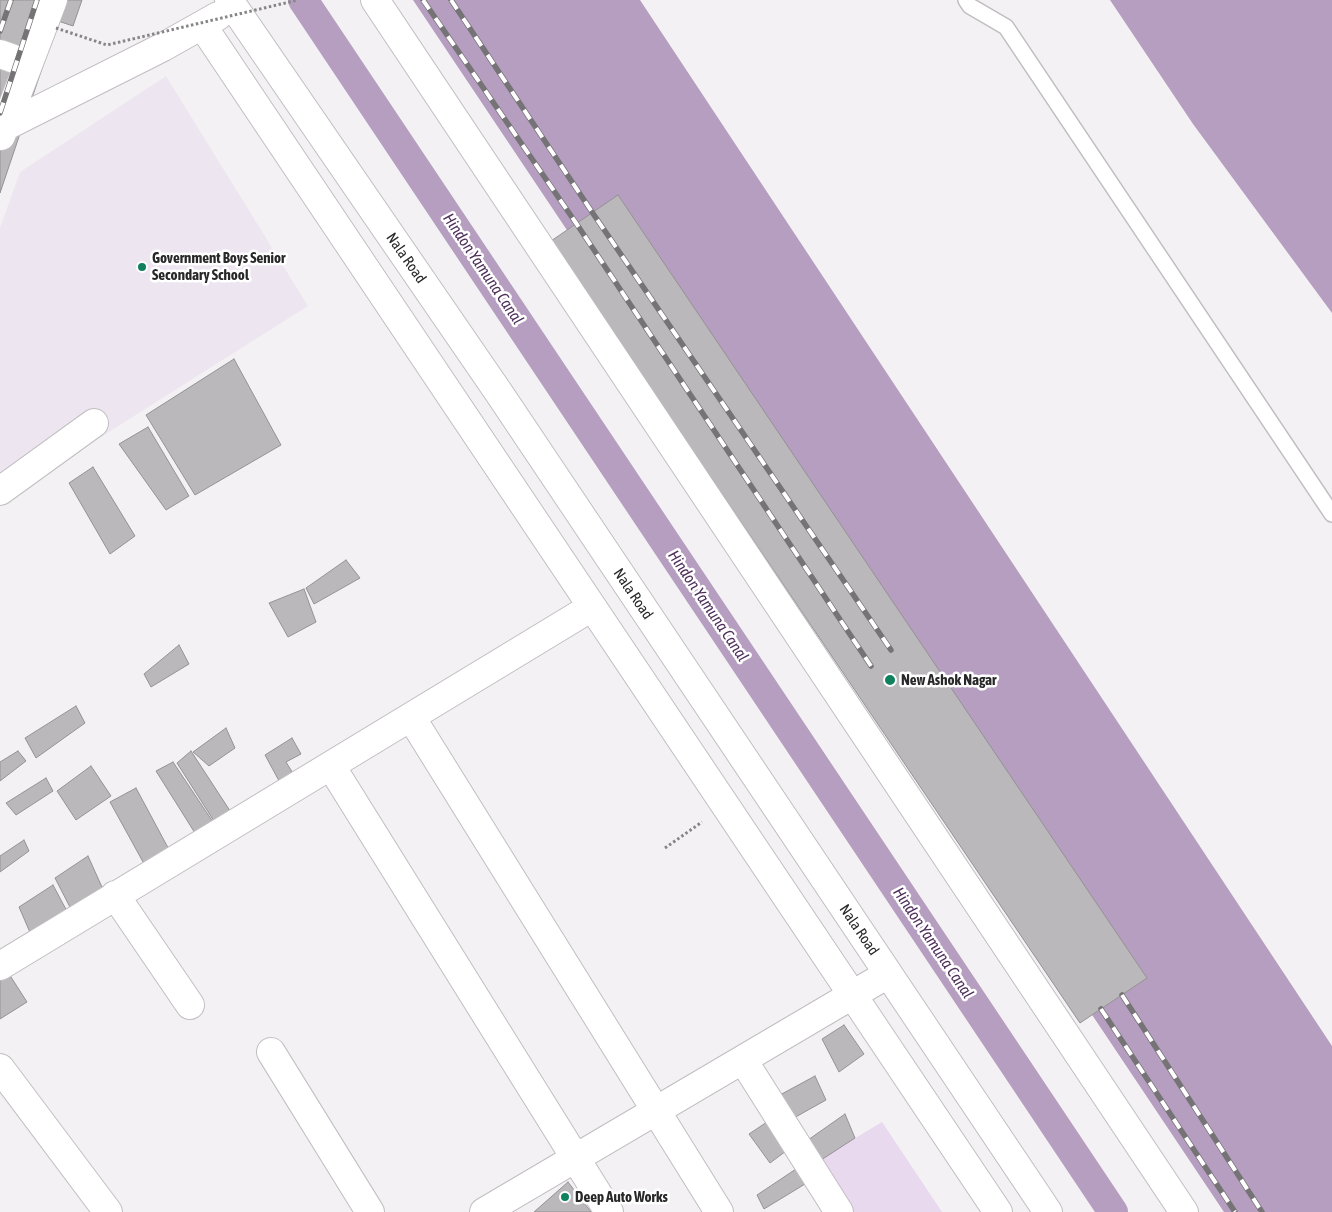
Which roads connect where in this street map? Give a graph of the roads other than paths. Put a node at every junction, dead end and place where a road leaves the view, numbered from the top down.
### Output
1 (53, 0) edge
2 (375, 0) edge
3 (966, 0) edge
4 (231, 4) edge
5 (202, 25) junction
6 (0, 54) edge
7 (28, 64) junction
8 (1, 129) edge
9 (94, 423) dead end
10 (0, 491) edge
11 (1332, 514) edge
12 (592, 607) junction
13 (653, 624) junction
14 (618, 647) junction
15 (411, 717) junction
16 (331, 766) junction
17 (116, 895) junction
18 (0, 966) edge
19 (888, 974) junction
20 (852, 995) junction
21 (190, 1005) dead end
22 (271, 1052) dead end
23 (743, 1060) junction
24 (0, 1068) edge
25 (655, 1110) junction
26 (575, 1158) junction
27 (108, 1212) edge
28 (370, 1212) edge
29 (484, 1212) edge
30 (609, 1212) edge
31 (720, 1212) edge
32 (839, 1212) edge
33 (998, 1212) edge
34 (1048, 1212) edge
35 (1184, 1212) edge

1 - 7 street
2 - 35 street
3 - 11 lane
4 - 5 street, Nala Road
4 - 13 street, Nala Road
5 - 8 street, Nala Road
5 - 12 street
6 - 7 street
7 - 8 street
9 - 10 street
12 - 14 street
12 - 15 street
13 - 14 street
13 - 19 street, Nala Road
14 - 20 street
15 - 16 street
15 - 25 street
16 - 17 street
16 - 26 street
17 - 18 street
17 - 21 street
19 - 20 street
19 - 34 street, Nala Road
20 - 23 street
20 - 33 street
22 - 28 street
23 - 25 street
23 - 32 street
24 - 27 street
25 - 26 street
25 - 31 street
26 - 29 street
26 - 30 street

